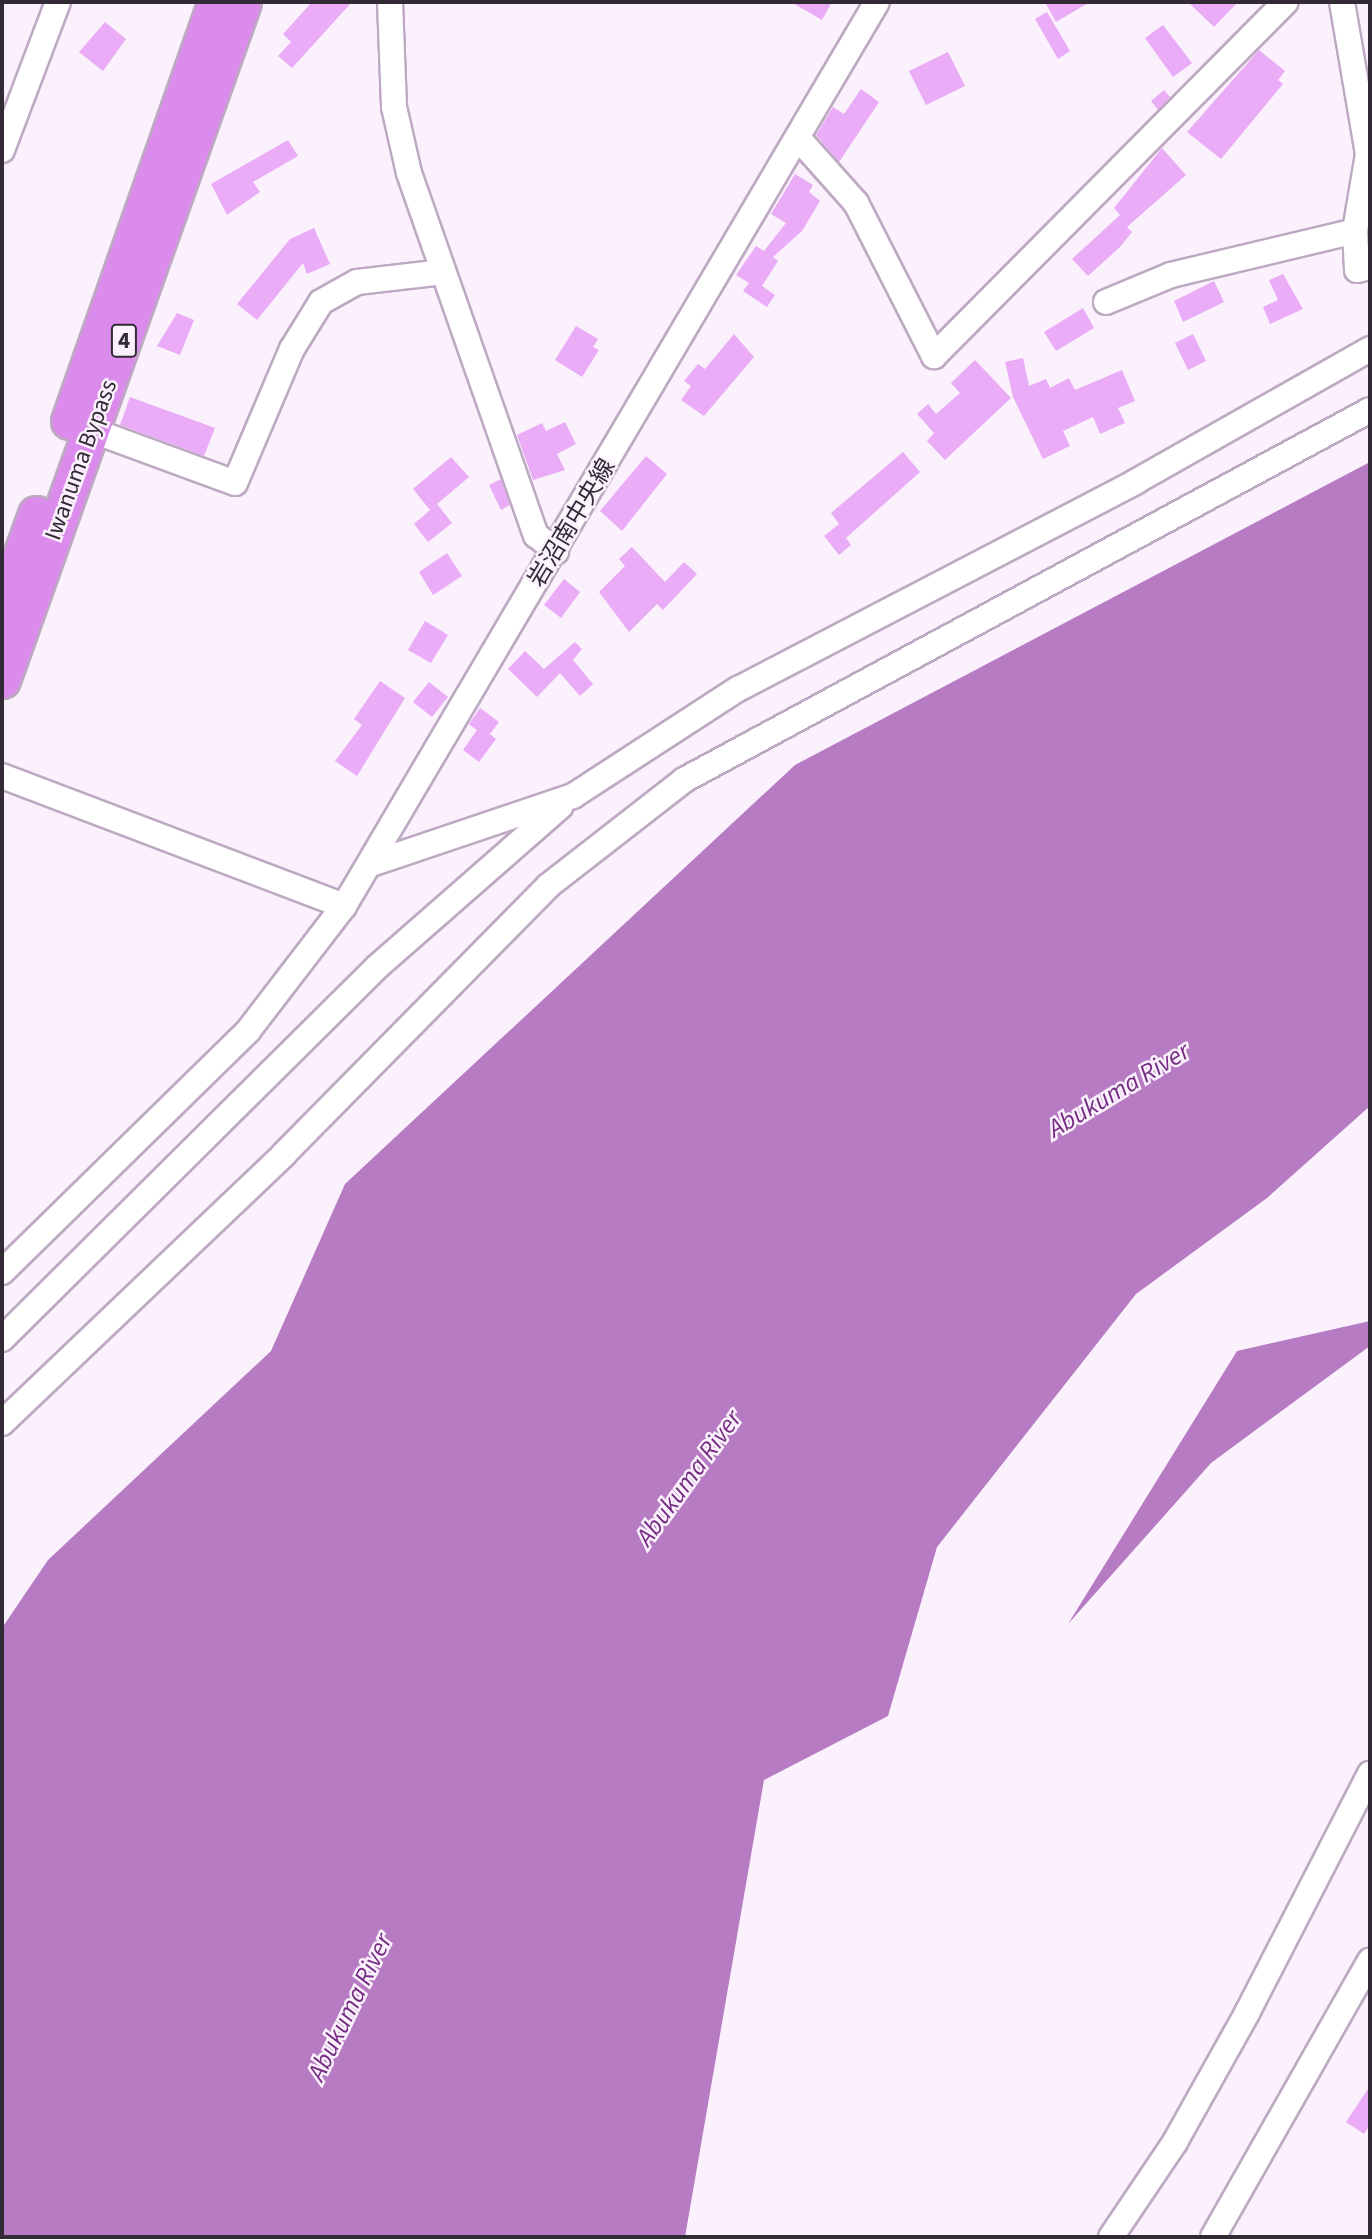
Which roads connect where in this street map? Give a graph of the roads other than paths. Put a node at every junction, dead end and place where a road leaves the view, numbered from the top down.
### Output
1 (58, 2) edge
2 (216, 2) edge
3 (243, 2) edge
4 (390, 2) edge
5 (877, 2) edge
6 (1286, 2) edge
7 (1342, 2) edge
8 (799, 139) junction
9 (2, 150) edge
10 (1355, 231) junction
11 (1370, 267) edge
12 (443, 272) junction
13 (1107, 302) dead end
14 (1370, 349) edge
15 (1370, 410) edge
16 (91, 430) junction
17 (556, 551) junction
18 (2, 609) edge
19 (2, 680) edge
20 (2, 776) edge
21 (572, 796) junction
22 (371, 864) junction
23 (344, 906) junction
24 (2, 1272) edge
25 (2, 1339) edge
26 (2, 1423) edge
27 (1370, 1774) edge
28 (1370, 1961) edge
29 (1111, 2237) edge
30 (1213, 2237) edge

1 - 9 street
2 - 18 highway, Iwanuma Bypass / 4
3 - 16 highway, Iwanuma Bypass / 4
4 - 12 street
5 - 8 street, 岩沼南中央線
6 - 8 street
7 - 10 street
8 - 17 street, 岩沼南中央線
10 - 11 street
10 - 13 street
12 - 16 street
12 - 17 street
14 - 21 street
15 - 26 street
16 - 19 highway, Iwanuma Bypass / 4
17 - 22 street, 岩沼南中央線
20 - 23 street
21 - 22 street
21 - 25 street
22 - 23 street, 岩沼南中央線
23 - 24 street, 岩沼南中央線
27 - 29 street
28 - 30 street

